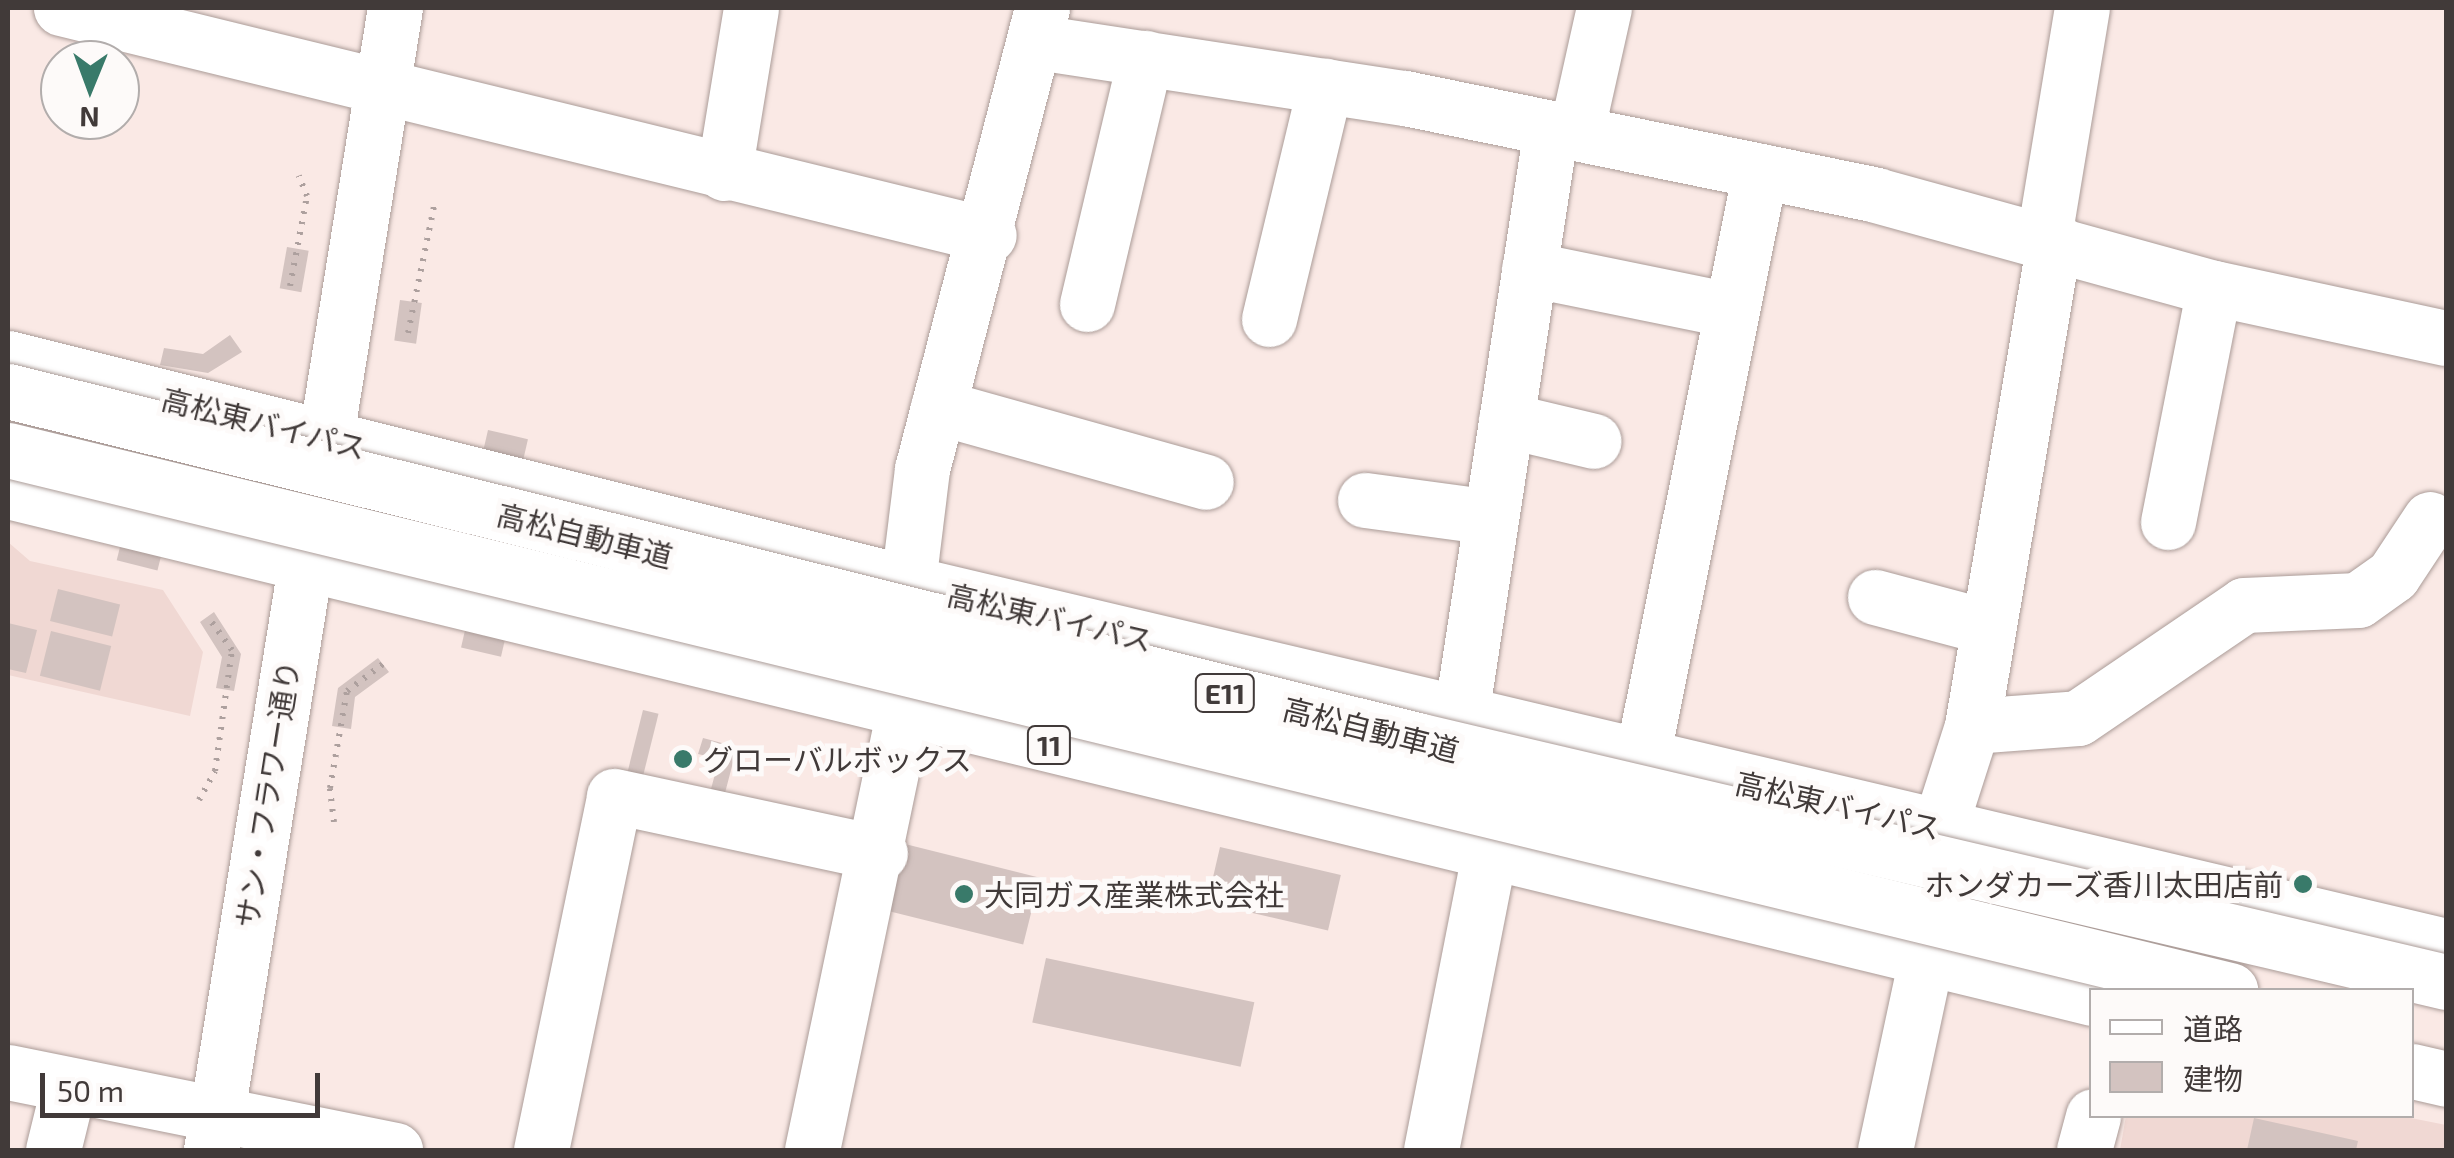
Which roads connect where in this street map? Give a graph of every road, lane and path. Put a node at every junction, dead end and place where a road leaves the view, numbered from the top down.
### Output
1 (62, 8) edge
2 (395, 8) edge
3 (751, 8) edge
4 (1604, 8) edge
5 (2082, 8) edge
6 (1039, 25) edge
7 (1145, 58) junction
8 (1325, 86) junction
9 (382, 92) junction
10 (1563, 131) junction
11 (724, 172) junction
12 (1760, 172) junction
13 (299, 176) dead end
14 (435, 201) dead end
15 (988, 235) junction
16 (2049, 238) junction
17 (1529, 269) junction
18 (290, 286) dead end
19 (2214, 288) junction
20 (1086, 304) dead end
21 (1730, 310) junction
22 (1269, 319) dead end
23 (408, 333) dead end
24 (2446, 338) edge
25 (8, 358) edge
26 (8, 391) edge
27 (938, 407) junction
28 (1506, 420) junction
29 (324, 438) junction
30 (1594, 440) dead end
31 (8, 450) edge
32 (1206, 482) dead end
33 (8, 490) edge
34 (1365, 500) dead end
35 (1490, 517) junction
36 (2430, 519) dead end
37 (2168, 522) dead end
38 (302, 567) junction
39 (908, 583) junction
40 (1875, 598) dead end
41 (211, 621) dead end
42 (1988, 628) junction
43 (383, 664) dead end
44 (904, 709) junction
45 (1461, 715) junction
46 (1972, 726) junction
47 (1642, 758) junction
48 (199, 800) dead end
49 (334, 822) dead end
50 (1939, 829) junction
51 (880, 853) junction
52 (1489, 855) junction
53 (2446, 946) edge
54 (1926, 960) junction
55 (2446, 982) edge
56 (2222, 988) edge
57 (2089, 997) edge
58 (2414, 1032) edge
59 (2446, 1040) edge
60 (2414, 1071) edge
61 (8, 1072) edge
62 (2446, 1079) edge
63 (68, 1084) junction
64 (2092, 1118) edge
65 (214, 1133) edge
66 (54, 1150) edge
67 (394, 1150) edge
68 (541, 1150) edge
69 (812, 1150) edge
70 (1431, 1150) edge
71 (1885, 1150) edge
72 (2084, 1150) edge

1 - 9 main road
2 - 9 main road, サン・フラワー通り
3 - 11 main road
4 - 10 main road
5 - 16 main road
6 - 7 main road
6 - 15 main road
7 - 8 main road
7 - 20 main road
8 - 10 main road
8 - 22 main road
9 - 11 main road
9 - 29 main road, サン・フラワー通り
10 - 12 main road
10 - 17 main road
11 - 15 main road
12 - 16 main road
12 - 21 main road
13 - 18 path
14 - 23 path
15 - 27 main road
16 - 19 main road
16 - 42 main road
17 - 21 main road
17 - 28 main road
19 - 24 main road
19 - 37 main road
21 - 47 main road
25 - 29 main road, 高松東バイパス
26 - 55 main road, 高松自動車道 / E11, bridge
27 - 32 main road
27 - 39 main road
28 - 30 main road
28 - 35 main road
29 - 38 main road, サン・フラワー通り
29 - 39 main road, 高松東バイパス
31 - 56 main road, 高松自動車道 / E11, bridge
33 - 38 main road, 11
34 - 35 main road
35 - 45 main road
36 - 46 main road
38 - 44 main road, 11
38 - 65 main road, サン・フラワー通り
39 - 45 main road, 高松東バイパス
40 - 42 main road
41 - 48 path
42 - 46 main road
43 - 49 path
44 - 51 main road
44 - 52 main road, 11
45 - 47 main road, 高松東バイパス
46 - 50 main road
47 - 50 main road, 高松東バイパス
50 - 53 main road, 高松東バイパス
51 - 68 main road
51 - 69 main road
52 - 54 main road, 11
52 - 70 main road
54 - 57 main road, 11
54 - 71 main road
58 - 59 main road
60 - 62 main road
61 - 63 main road
63 - 65 main road
63 - 66 main road
64 - 72 main road
65 - 67 main road

